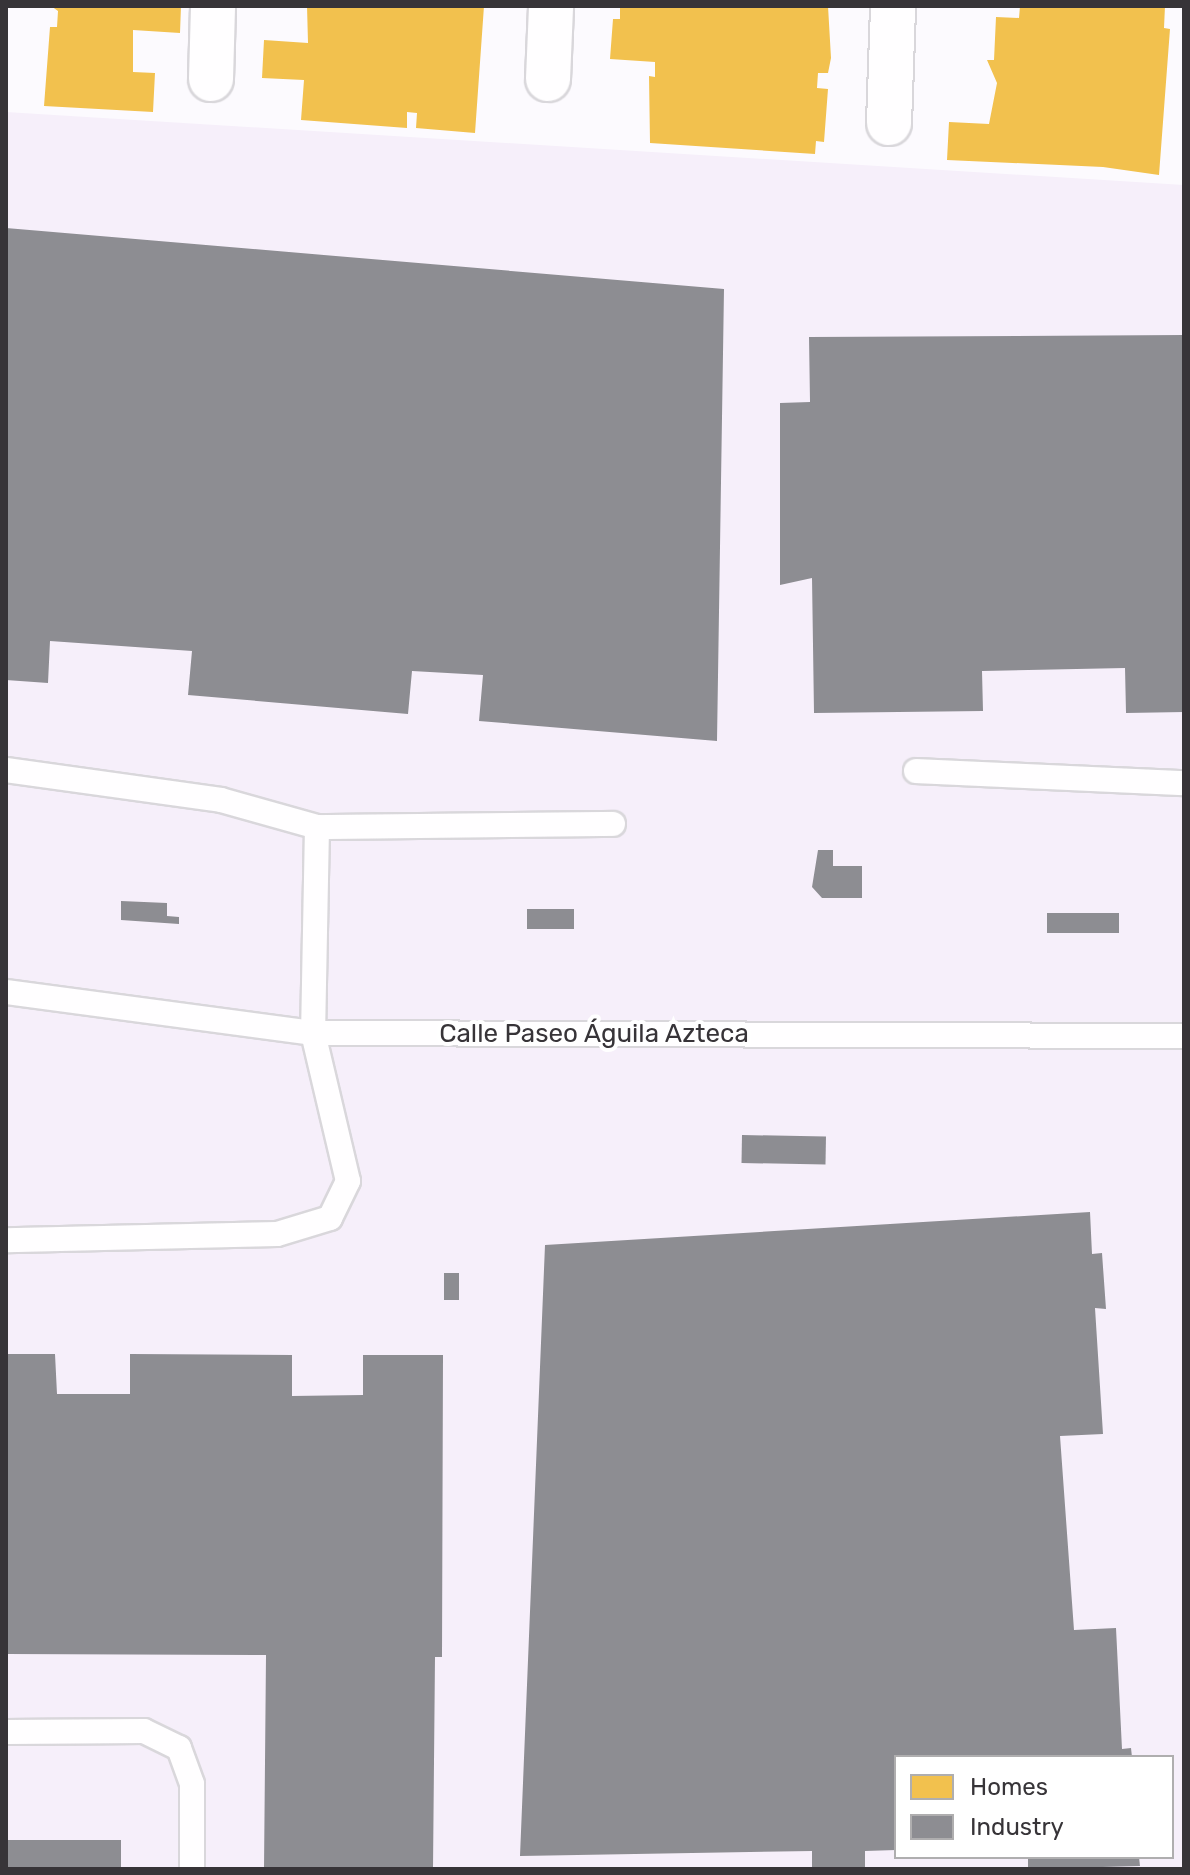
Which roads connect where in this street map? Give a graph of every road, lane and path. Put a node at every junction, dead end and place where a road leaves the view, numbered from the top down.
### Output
1 (213, 6) edge
2 (551, 6) edge
3 (893, 6) edge
4 (211, 79) dead end
5 (548, 79) dead end
6 (889, 123) dead end
7 (6, 770) edge
8 (916, 771) dead end
9 (1184, 783) edge
10 (613, 824) dead end
11 (317, 827) junction
12 (6, 992) edge
13 (313, 1033) junction
14 (1184, 1036) edge
15 (6, 1240) edge
16 (6, 1732) edge
17 (192, 1869) edge

1 - 4 street
2 - 5 street
3 - 6 street
7 - 11 lane
8 - 9 lane
10 - 11 lane
11 - 13 lane
12 - 13 lane, Calle Paseo Águila Azteca
13 - 14 lane, Calle Paseo Águila Azteca
13 - 15 lane
16 - 17 lane

